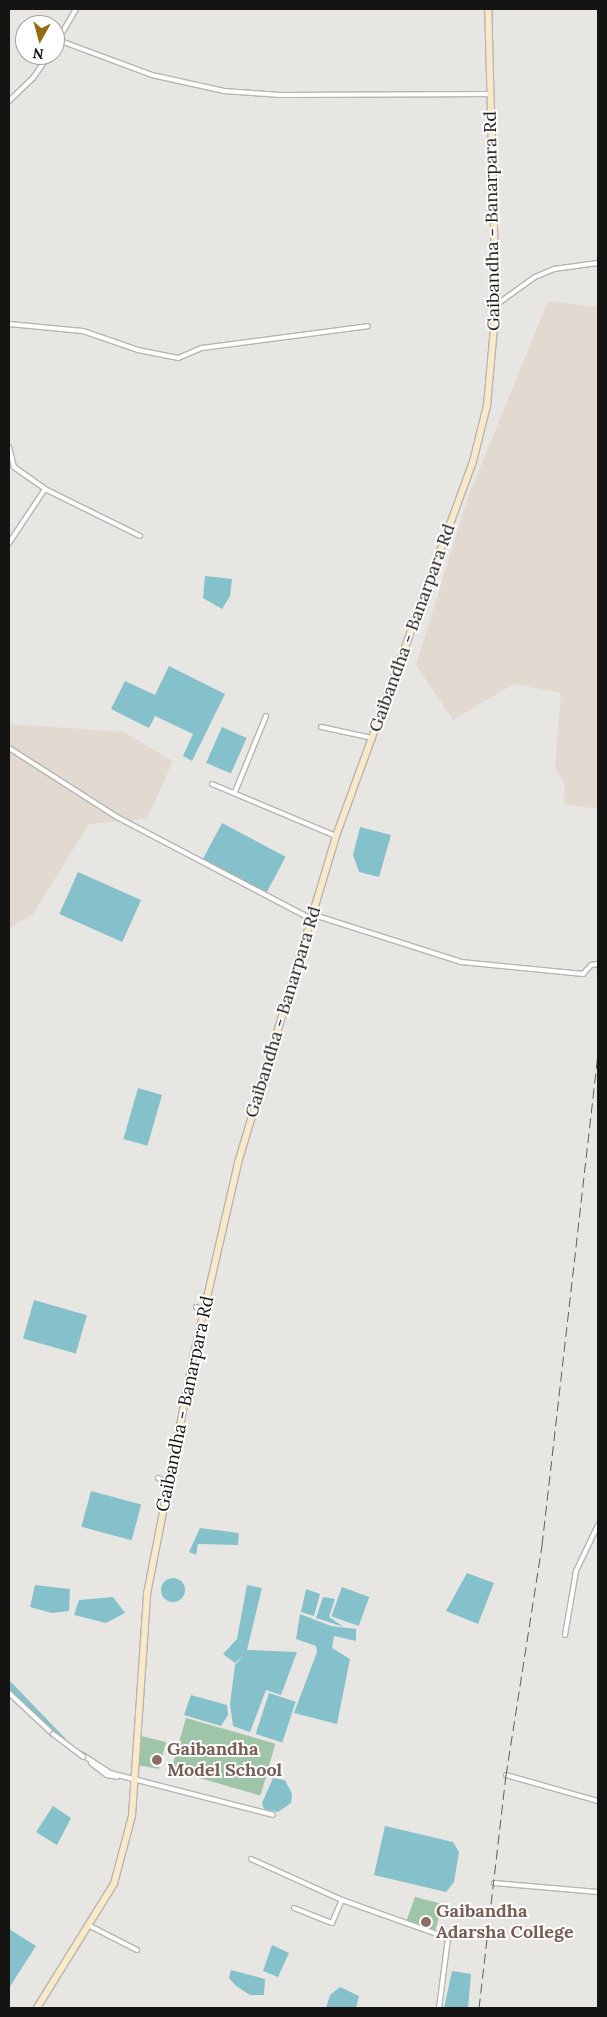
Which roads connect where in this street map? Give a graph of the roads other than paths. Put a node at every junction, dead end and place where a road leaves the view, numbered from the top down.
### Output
1 (76, 9) edge
2 (488, 9) edge
3 (65, 28) edge
4 (65, 43) edge
5 (42, 65) edge
6 (490, 94) junction
7 (9, 101) edge
8 (598, 263) edge
9 (496, 305) junction
10 (9, 324) edge
11 (368, 326) dead end
12 (9, 447) edge
13 (45, 489) junction
14 (140, 536) dead end
15 (9, 543) edge
16 (266, 716) dead end
17 (321, 727) dead end
18 (372, 738) junction
19 (9, 748) edge
20 (212, 784) dead end
21 (235, 792) junction
22 (336, 836) junction
23 (310, 916) junction
24 (598, 964) edge
25 (196, 1307) dead end
26 (204, 1310) junction
27 (158, 1478) dead end
28 (168, 1482) junction
29 (598, 1525) edge
30 (565, 1635) dead end
31 (9, 1693) edge
32 (69, 1746) dead end
33 (506, 1775) dead end
34 (134, 1778) junction
35 (598, 1801) edge
36 (273, 1815) dead end
37 (251, 1859) dead end
38 (494, 1882) dead end
39 (598, 1892) edge
40 (342, 1900) junction
41 (294, 1908) dead end
42 (88, 1926) junction
43 (137, 1950) dead end
44 (37, 2008) edge
45 (438, 2008) edge

1 - 3 street
2 - 6 main road, Gaibandha - Banarpara Rd
4 - 6 street
5 - 7 street
6 - 9 main road, Gaibandha - Banarpara Rd
8 - 9 street
9 - 18 main road, Gaibandha - Banarpara Rd
10 - 11 street
12 - 13 street
13 - 14 street
13 - 15 street
16 - 21 street
17 - 18 street
18 - 22 main road, Gaibandha - Banarpara Rd
19 - 23 street
20 - 21 street
21 - 22 street
22 - 23 main road, Gaibandha - Banarpara Rd
23 - 24 street
23 - 26 main road, Gaibandha - Banarpara Rd
25 - 26 street
26 - 28 main road, Gaibandha - Banarpara Rd
27 - 28 street
28 - 34 main road, Gaibandha - Banarpara Rd
29 - 30 street
31 - 34 street, bridge
32 - 34 street
33 - 35 street
34 - 36 street
34 - 42 main road, Gaibandha - Banarpara Rd
37 - 40 street
38 - 39 street
40 - 41 street
40 - 45 street
42 - 43 street
42 - 44 main road, Gaibandha - Banarpara Rd

